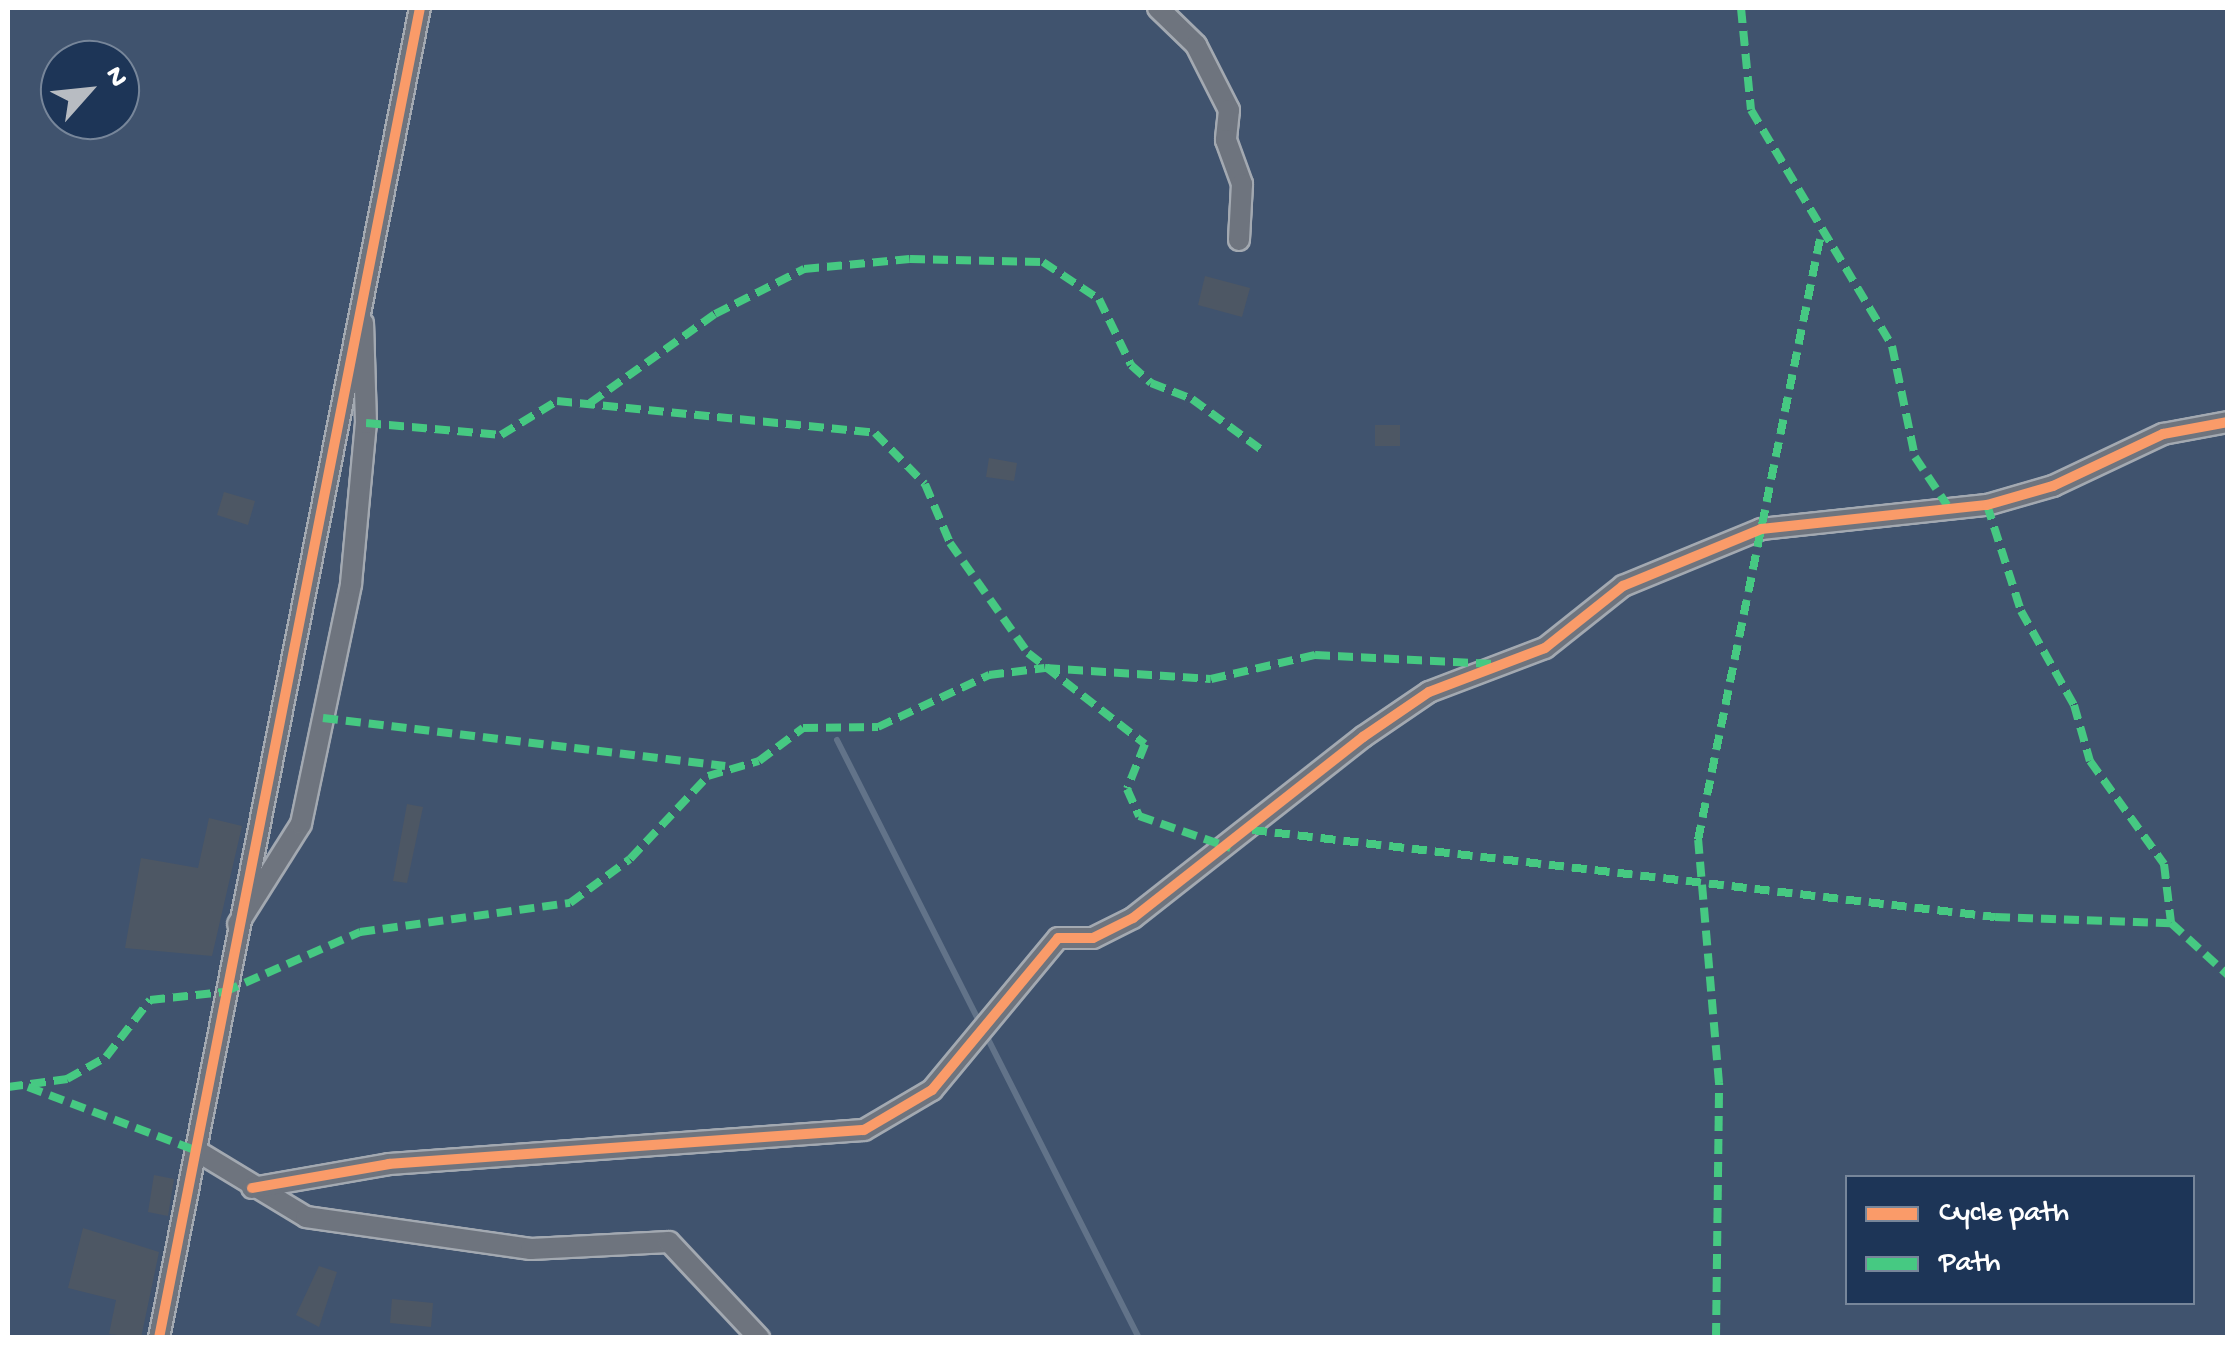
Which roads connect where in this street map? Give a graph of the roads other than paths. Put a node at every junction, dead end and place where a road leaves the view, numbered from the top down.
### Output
1 (420, 8) edge
2 (1158, 8) edge
3 (1239, 240) dead end
4 (362, 286) junction
5 (2228, 422) edge
6 (236, 927) junction
7 (198, 1151) junction
8 (252, 1188) junction
9 (159, 1338) edge
10 (759, 1338) edge

1 - 4 street
2 - 3 street
4 - 6 street
4 - 6 street
5 - 8 street
6 - 7 street
7 - 8 street
7 - 9 street
8 - 10 street

